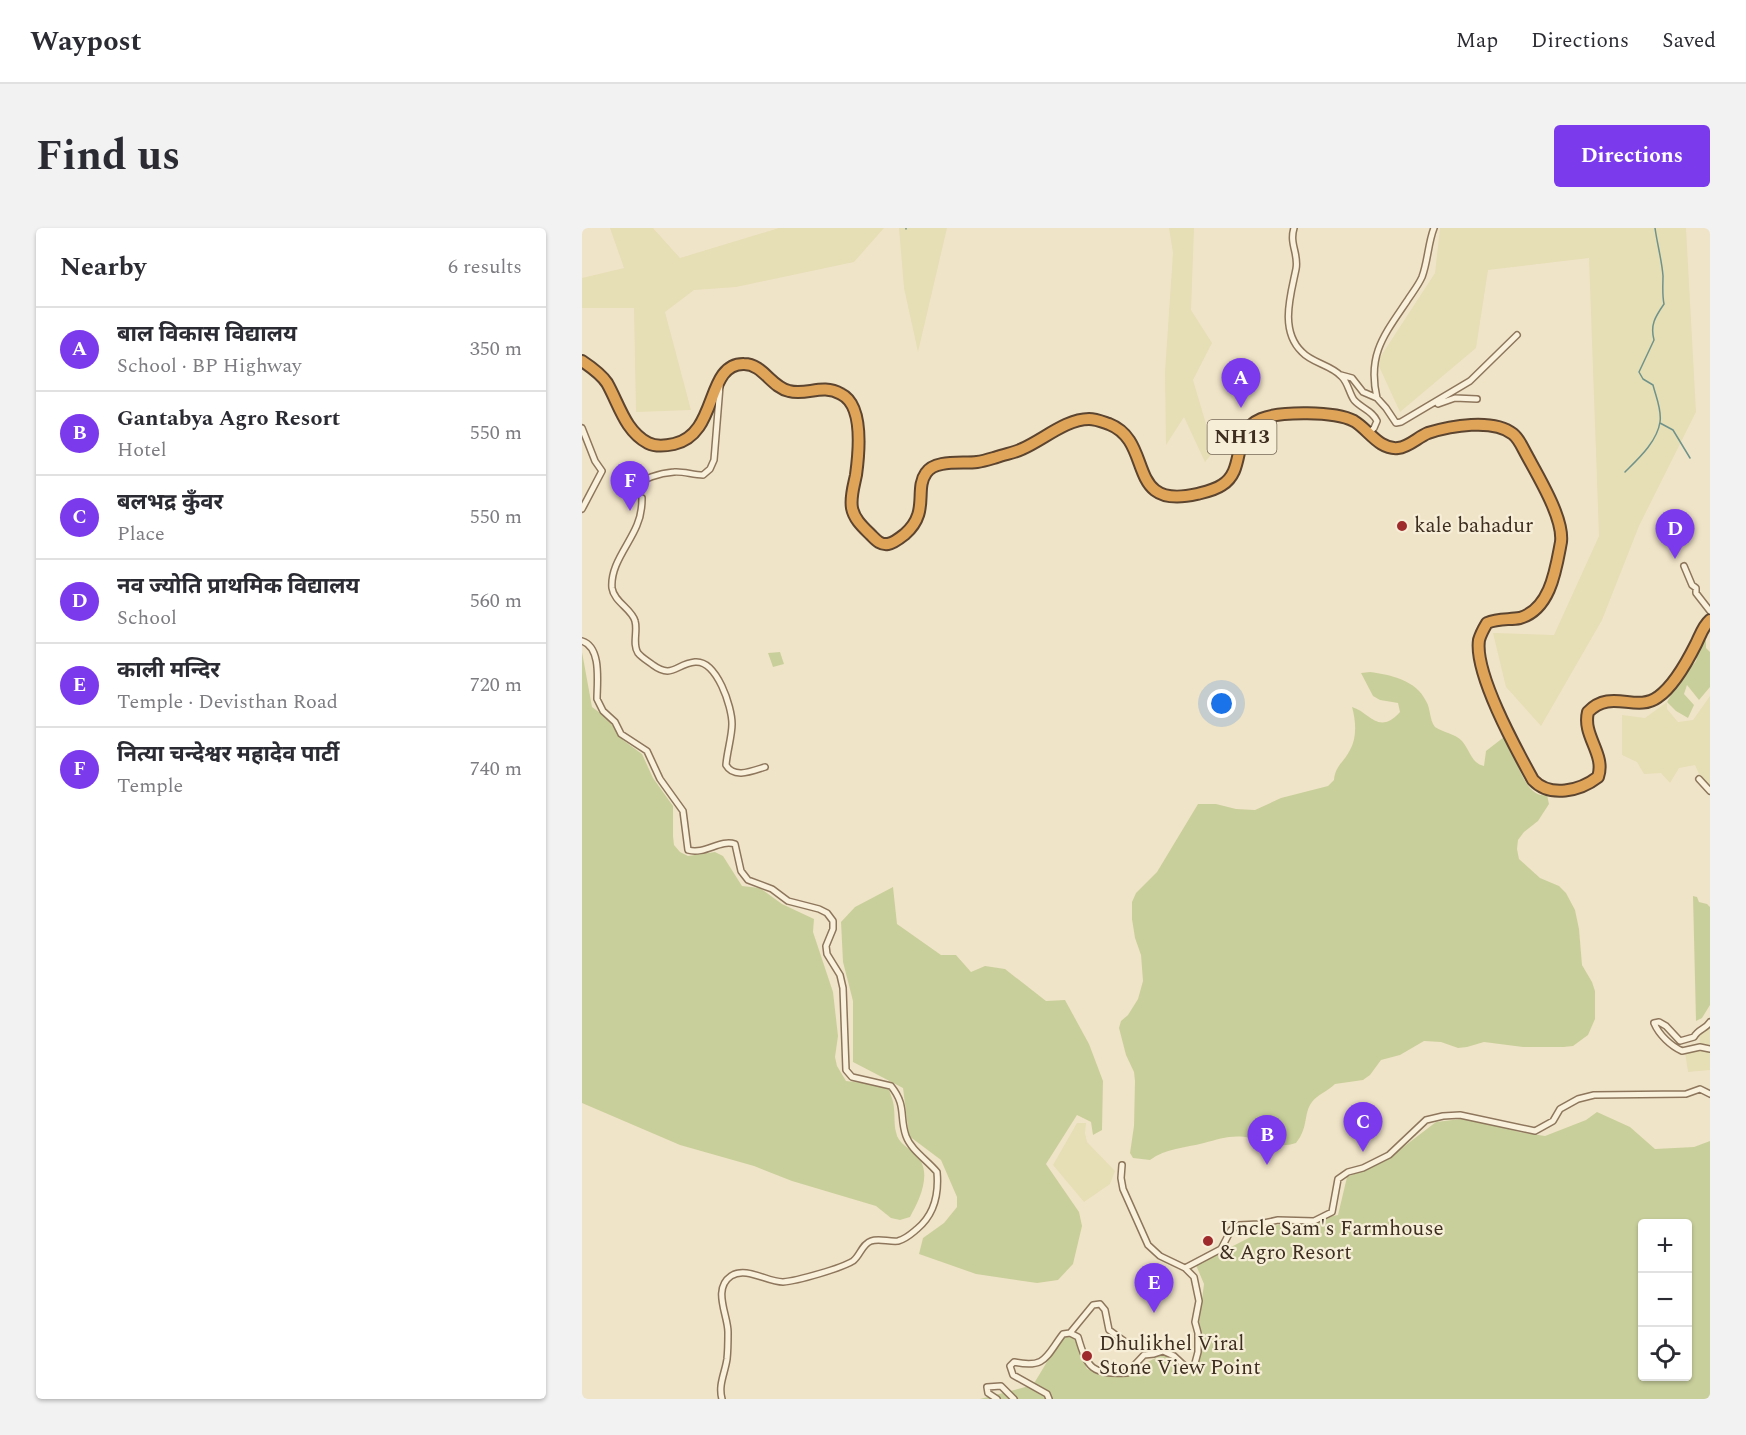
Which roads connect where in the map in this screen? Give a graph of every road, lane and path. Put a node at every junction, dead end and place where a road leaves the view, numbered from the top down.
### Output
1 (1294, 228) edge
2 (1434, 228) edge
3 (1517, 335) dead end
4 (582, 361) edge
5 (1341, 375) junction
6 (720, 379) junction
7 (1377, 398) junction
8 (1477, 399) dead end
9 (1411, 415) junction
10 (582, 428) edge
11 (1368, 434) junction
12 (634, 489) dead end
13 (642, 498) dead end
14 (582, 509) edge
15 (1684, 566) dead end
16 (1710, 611) edge
17 (1710, 620) edge
18 (582, 641) edge
19 (765, 767) dead end
20 (1699, 779) dead end
21 (1710, 791) edge
22 (1710, 1022) edge
23 (1710, 1049) edge
24 (1710, 1094) edge
25 (1122, 1165) dead end
26 (1185, 1268) junction
27 (1070, 1333) junction
28 (1124, 1341) dead end
29 (722, 1399) edge
30 (997, 1399) edge
31 (1014, 1399) edge
32 (1049, 1399) edge

1 - 5 street
2 - 7 street
3 - 9 street
4 - 6 highway
5 - 7 street
5 - 11 street
6 - 11 highway, NH13
6 - 12 street
7 - 9 street
8 - 9 street
10 - 14 street
11 - 17 highway, NH13
13 - 19 street
15 - 16 street
18 - 29 street
20 - 21 street
22 - 23 street
24 - 26 street
25 - 26 street
26 - 27 street
27 - 28 street
27 - 32 street
30 - 31 street

